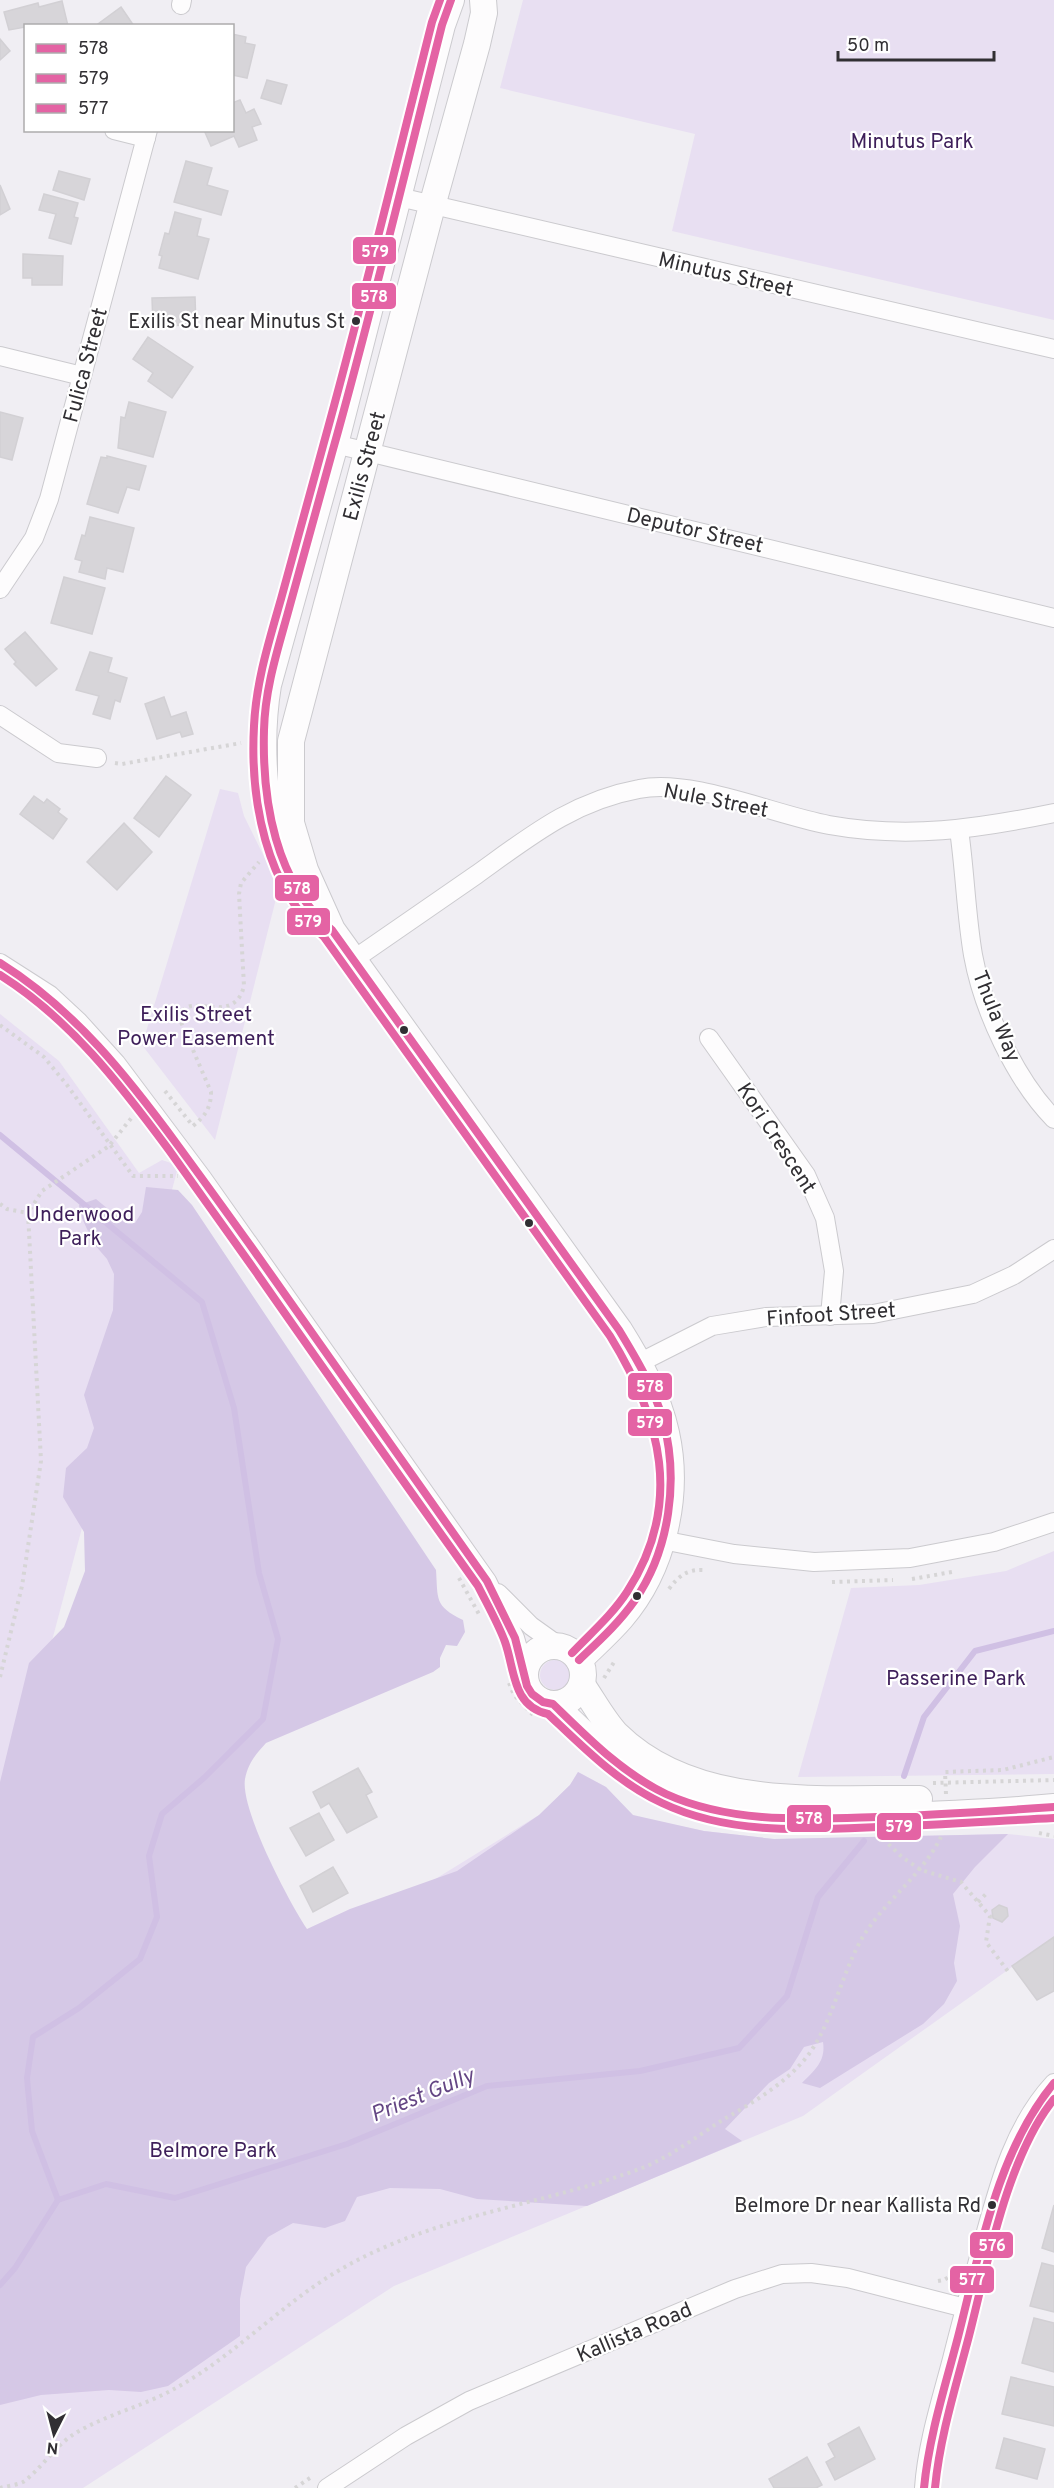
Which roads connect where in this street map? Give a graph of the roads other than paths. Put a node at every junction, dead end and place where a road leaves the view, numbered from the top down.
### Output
1 (451, 0) edge
2 (483, 0) edge
3 (130, 132) edge
4 (147, 134) edge
5 (399, 197) junction
6 (432, 206) junction
7 (1054, 349) edge
8 (0, 356) edge
9 (82, 376) junction
10 (335, 444) junction
11 (367, 452) junction
12 (0, 589) edge
13 (1054, 618) edge
14 (0, 715) edge
15 (96, 758) road end
16 (1054, 813) edge
17 (959, 830) junction
18 (332, 930) junction
19 (353, 960) junction
20 (0, 963) edge
21 (710, 1038) dead end
22 (1054, 1119) edge
23 (1054, 1249) edge
24 (830, 1316) junction
25 (639, 1363) junction
26 (1054, 1522) edge
27 (662, 1540) junction
28 (487, 1581) junction
29 (569, 1653) junction
30 (525, 1671) junction
31 (592, 1685) junction
32 (553, 1704) junction
33 (946, 1799) junction
34 (1054, 1807) edge
35 (1054, 2083) edge
36 (965, 2308) junction
37 (327, 2488) edge
38 (924, 2488) edge

1 - 5 street, Exilis Street
2 - 6 street, Exilis Street
3 - 4 street
4 - 9 street, Fulica Street
5 - 6 street, Minutus Street
5 - 10 street, Exilis Street
6 - 7 street, Minutus Street
6 - 11 street, Exilis Street
8 - 9 street
9 - 12 street, Fulica Street
10 - 11 street, Deputor Street
10 - 18 street, Exilis Street
11 - 13 street, Deputor Street
11 - 18 street, Exilis Street
14 - 15 street
16 - 17 street, Nule Street
17 - 19 street, Nule Street
17 - 22 street, Thula Way
18 - 19 street, Exilis Street
19 - 25 street, Exilis Street
20 - 28 street
21 - 24 street, Kori Crescent
23 - 24 street, Finfoot Street
24 - 25 street, Finfoot Street
25 - 27 street, Exilis Street
26 - 27 street
27 - 29 street, Exilis Street
28 - 29 street
28 - 30 street
29 - 30 street
29 - 31 street
30 - 32 street
31 - 32 street
31 - 33 street
32 - 33 street
33 - 34 street
35 - 36 street
36 - 37 street, Kallista Road
36 - 38 street

